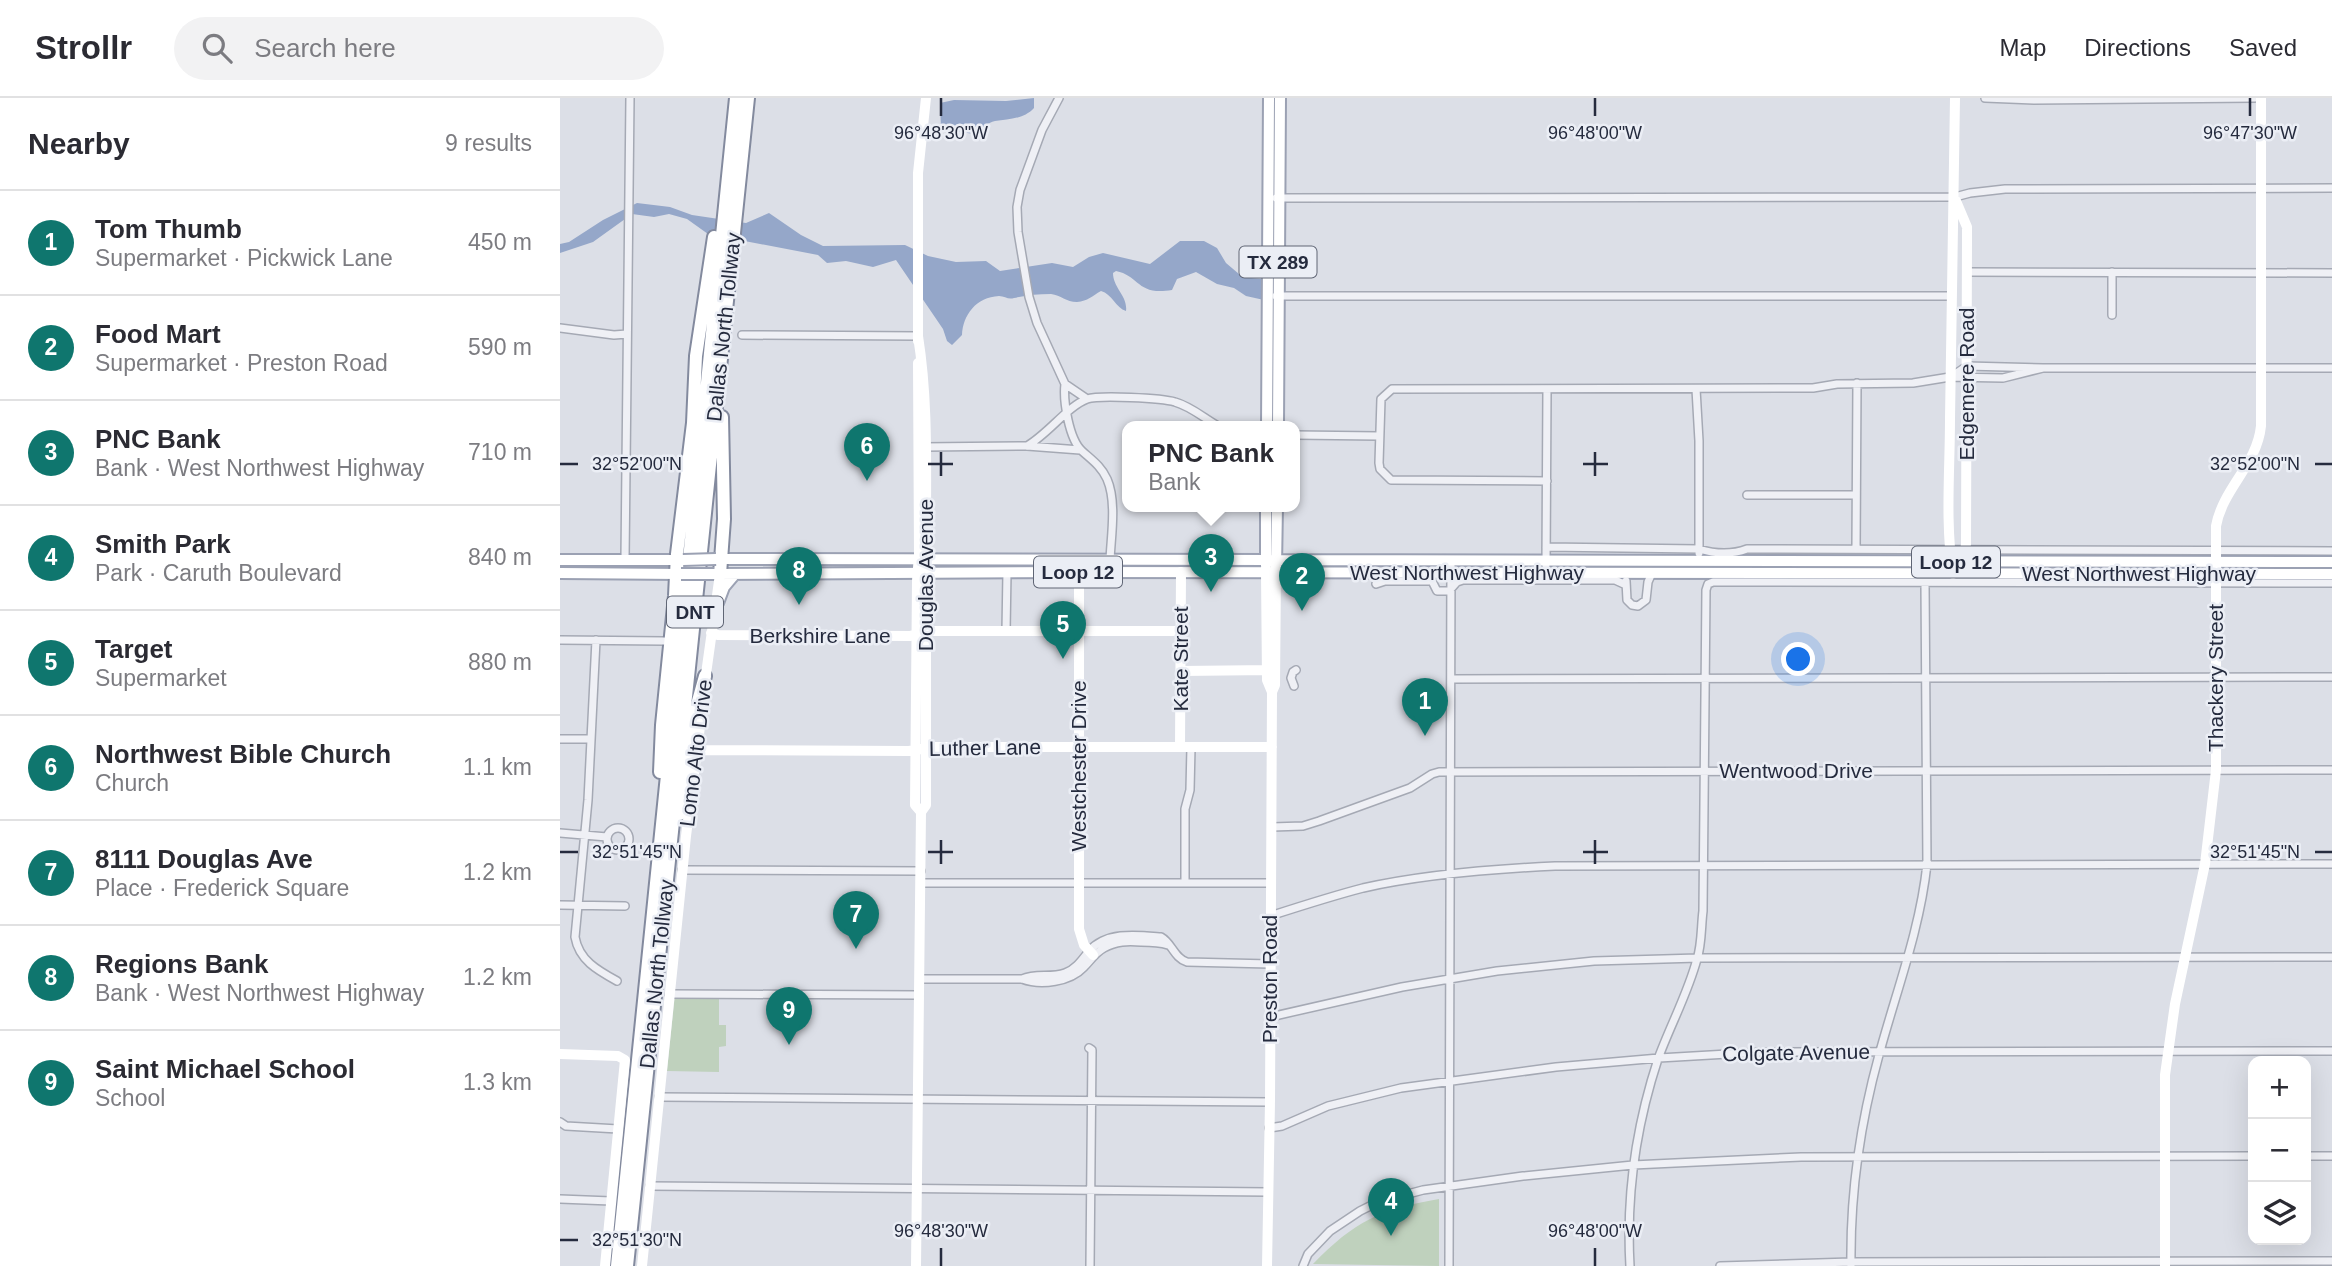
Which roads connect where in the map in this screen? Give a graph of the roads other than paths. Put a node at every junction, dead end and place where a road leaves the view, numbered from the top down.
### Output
1 (629, 98) edge
2 (736, 98) edge
3 (748, 98) edge
4 (926, 98) edge
5 (1059, 98) edge
6 (1269, 98) edge
7 (1280, 98) edge
8 (1955, 98) edge
9 (1985, 98) edge
10 (2255, 98) edge
11 (2261, 98) edge
12 (729, 161) junction
13 (2260, 188) junction
14 (2332, 188) edge
15 (1955, 197) junction
16 (1274, 198) junction
17 (1952, 226) junction
18 (1967, 227) junction
19 (1967, 272) junction
20 (2112, 272) junction
21 (2260, 272) junction
22 (2332, 273) edge
23 (1273, 296) junction
24 (1950, 296) junction
25 (2112, 315) dead end
26 (560, 328) edge
27 (627, 334) junction
28 (742, 335) dead end
29 (918, 336) junction
30 (1967, 366) junction
31 (2043, 368) junction
32 (2260, 368) junction
33 (2332, 368) edge
34 (720, 369) junction
35 (1950, 377) junction
36 (1966, 379) junction
37 (1857, 383) junction
38 (1065, 384) junction
39 (1547, 389) junction
40 (1696, 389) junction
41 (1087, 399) junction
42 (1067, 412) junction
43 (1209, 421) edge
44 (1267, 421) edge
45 (1278, 421) edge
46 (1300, 435) edge
47 (1378, 436) junction
48 (1027, 446) junction
49 (922, 447) junction
50 (1080, 450) junction
51 (1547, 481) junction
52 (1747, 495) dead end
53 (1856, 495) junction
54 (1267, 512) edge
55 (1276, 512) edge
56 (1546, 547) junction
57 (1699, 549) junction
58 (1856, 550) junction
59 (2332, 551) edge
60 (625, 559) junction
61 (680, 559) junction
62 (719, 559) junction
63 (560, 560) edge
64 (1110, 560) junction
65 (1140, 560) junction
66 (1271, 560) junction
67 (894, 561) junction
68 (1451, 561) junction
69 (1698, 561) junction
70 (1957, 562) junction
71 (2332, 562) edge
72 (922, 567) junction
73 (1546, 567) junction
74 (2215, 567) junction
75 (1007, 572) junction
76 (1079, 572) junction
77 (1181, 572) junction
78 (560, 573) edge
79 (894, 573) junction
80 (1271, 573) junction
81 (1451, 573) junction
82 (1652, 573) junction
83 (679, 574) junction
84 (717, 574) junction
85 (735, 574) junction
86 (2332, 575) edge
87 (1626, 579) junction
88 (1926, 583) junction
89 (2332, 583) edge
90 (1376, 584) dead end
91 (1451, 590) junction
92 (718, 603) junction
93 (927, 631) junction
94 (1006, 631) junction
95 (1079, 631) junction
96 (1181, 632) junction
97 (711, 633) junction
98 (916, 636) junction
99 (560, 640) edge
100 (596, 640) junction
101 (664, 640) dead end
102 (1296, 670) dead end
103 (1181, 671) junction
104 (921, 675) junction
105 (705, 676) junction
106 (2216, 677) junction
107 (2332, 677) edge
108 (1269, 678) junction
109 (1705, 678) junction
110 (1926, 678) junction
111 (1451, 679) junction
112 (1294, 686) dead end
113 (560, 739) edge
114 (590, 739) junction
115 (1079, 747) junction
116 (1186, 747) junction
117 (1272, 747) junction
118 (920, 749) junction
119 (698, 750) junction
120 (2216, 770) junction
121 (2332, 770) edge
122 (1927, 771) junction
123 (1451, 772) junction
124 (1704, 772) junction
125 (661, 827) junction
126 (1272, 827) junction
127 (560, 833) edge
128 (585, 835) junction
129 (607, 837) dead end
130 (668, 855) junction
131 (1927, 864) junction
132 (2205, 864) junction
133 (2332, 864) edge
134 (1703, 865) junction
135 (682, 870) junction
136 (921, 871) junction
137 (1451, 874) junction
138 (920, 883) junction
139 (1079, 883) junction
140 (1185, 883) junction
141 (1271, 883) junction
142 (578, 904) junction
143 (560, 905) edge
144 (625, 906) dead end
145 (1270, 916) junction
146 (1091, 953) junction
147 (2332, 957) edge
148 (1698, 958) junction
149 (1909, 958) junction
150 (2184, 958) junction
151 (1270, 964) junction
152 (1450, 978) junction
153 (920, 979) junction
154 (617, 981) dead end
155 (669, 993) junction
156 (919, 995) junction
157 (1270, 1017) junction
158 (1089, 1048) dead end
159 (2168, 1051) junction
160 (2332, 1051) edge
161 (1880, 1052) junction
162 (560, 1054) edge
163 (1659, 1058) junction
164 (1450, 1080) junction
165 (659, 1097) junction
166 (918, 1099) junction
167 (1092, 1100) junction
168 (1270, 1102) junction
169 (560, 1122) edge
170 (1269, 1128) junction
171 (618, 1129) junction
172 (2164, 1156) junction
173 (2248, 1156) edge
174 (2311, 1156) edge
175 (2332, 1156) edge
176 (1858, 1157) junction
177 (1633, 1165) junction
178 (650, 1186) junction
179 (1449, 1186) junction
180 (916, 1188) junction
181 (1090, 1190) junction
182 (1268, 1192) junction
183 (560, 1199) edge
184 (611, 1201) junction
185 (2332, 1261) edge
186 (1851, 1264) edge
187 (2165, 1264) edge
188 (605, 1266) edge
189 (617, 1266) edge
190 (627, 1266) edge
191 (642, 1266) edge
192 (916, 1266) edge
193 (1090, 1266) edge
194 (1267, 1266) edge
195 (1303, 1266) edge
196 (1449, 1266) edge
197 (1630, 1266) edge
198 (1720, 1266) edge

1 - 27 street
2 - 12 highway, Dallas North Tollway / DNT
3 - 34 highway, Dallas North Tollway / DNT
4 - 29 street, Douglas Avenue
5 - 38 street
6 - 16 main road, TX 289
7 - 16 main road, TX 289
8 - 15 street, Edgemere Road
9 - 10 street
11 - 13 street, Thackery Street
12 - 61 highway
12 - 125 highway, Dallas North Tollway / DNT
13 - 14 street
13 - 15 street
13 - 21 street, Thackery Street
15 - 16 street
15 - 17 street, Edgemere Road
15 - 18 street, Edgemere Road
16 - 23 main road, TX 289
17 - 18 street
17 - 24 street, Edgemere Road
18 - 19 street, Edgemere Road
19 - 20 street
19 - 30 street, Edgemere Road
20 - 21 street
20 - 25 street
21 - 22 street
21 - 32 street, Thackery Street
23 - 24 street
23 - 44 main road, TX 289
23 - 45 main road, TX 289
24 - 35 street, Edgemere Road
26 - 27 street
27 - 60 street
28 - 29 street
29 - 49 street, Douglas Avenue
30 - 31 street
30 - 35 street
30 - 36 street, Edgemere Road
31 - 32 street
31 - 36 street
32 - 33 street
32 - 74 street, Thackery Street
34 - 62 highway
34 - 130 highway, Dallas North Tollway / DNT
35 - 36 street
35 - 37 street
35 - 70 street, Edgemere Road
36 - 70 street, Edgemere Road
37 - 40 street
37 - 53 street
38 - 41 street
38 - 42 street
39 - 40 street
39 - 47 street
39 - 51 street
40 - 57 street
41 - 42 street
41 - 43 street
42 - 48 street
42 - 50 street
46 - 47 street
47 - 51 street
48 - 49 street
48 - 50 street
49 - 72 street, Douglas Avenue
50 - 64 street
51 - 56 street
52 - 53 street
53 - 58 street
54 - 66 main road, Preston Road
55 - 66 main road, Preston Road
56 - 57 street
56 - 73 street
57 - 58 street
57 - 69 street
58 - 70 street
59 - 74 street
60 - 61 main road, West Northwest Highway / Loop 12
60 - 63 main road, West Northwest Highway / Loop 12
61 - 62 main road, West Northwest Highway / Loop 12, bridge
61 - 83 highway
62 - 67 main road, West Northwest Highway / Loop 12
62 - 84 highway
64 - 65 main road, West Northwest Highway / Loop 12
64 - 72 main road, West Northwest Highway / Loop 12
65 - 66 main road, West Northwest Highway / Loop 12
65 - 76 main road
66 - 68 main road, West Northwest Highway / Loop 12
66 - 80 main road, Preston Road
67 - 72 main road, West Northwest Highway / Loop 12
67 - 79 main road
68 - 73 main road, West Northwest Highway / Loop 12
68 - 81 street
69 - 70 main road, West Northwest Highway / Loop 12
69 - 73 main road, West Northwest Highway / Loop 12
69 - 87 main road
70 - 74 main road, West Northwest Highway / Loop 12
70 - 82 main road, West Northwest Highway / Loop 12
71 - 74 main road, West Northwest Highway / Loop 12
72 - 75 main road, West Northwest Highway / Loop 12
72 - 79 main road, West Northwest Highway / Loop 12
72 - 93 street, Douglas Avenue
72 - 98 street, Douglas Avenue
73 - 81 main road, West Northwest Highway / Loop 12
73 - 87 main road, West Northwest Highway / Loop 12
74 - 86 main road, West Northwest Highway / Loop 12
74 - 88 street
74 - 89 street
74 - 106 street, Thackery Street
75 - 76 main road, West Northwest Highway / Loop 12
75 - 94 street
76 - 77 main road, West Northwest Highway / Loop 12
76 - 95 street, Westchester Drive
77 - 80 main road, West Northwest Highway / Loop 12
77 - 96 street, Kate Street
78 - 83 main road, West Northwest Highway / Loop 12
79 - 85 main road, West Northwest Highway / Loop 12
80 - 81 main road, West Northwest Highway / Loop 12
80 - 108 street, Preston Road
81 - 91 street
82 - 87 main road, West Northwest Highway / Loop 12
82 - 87 street
83 - 84 main road, West Northwest Highway / Loop 12, bridge
83 - 125 highway
84 - 85 main road, West Northwest Highway / Loop 12
84 - 92 street, Lomo Alto Drive
85 - 92 main road
87 - 91 street
88 - 109 street
88 - 110 street
90 - 91 street
91 - 111 street
92 - 97 street, Lomo Alto Drive
93 - 94 street, Berkshire Lane
93 - 98 street, Berkshire Lane
93 - 104 street, Douglas Avenue
94 - 95 street, Berkshire Lane
95 - 96 street, Berkshire Lane
95 - 115 street, Westchester Drive
96 - 103 street, Kate Street
97 - 98 street, Berkshire Lane
97 - 105 street, Lomo Alto Drive
98 - 104 street, Douglas Avenue
99 - 100 street
100 - 101 street
100 - 114 street
102 - 112 street
103 - 108 street
103 - 116 street, Kate Street
104 - 118 street, Douglas Avenue
105 - 119 street, Lomo Alto Drive
105 - 130 highway
106 - 107 street
106 - 110 street
106 - 120 street, Thackery Street
108 - 117 street, Preston Road
109 - 110 street
109 - 111 street
109 - 124 street
110 - 122 street
111 - 123 street
113 - 114 street
114 - 128 street
115 - 116 street, Luther Lane
115 - 118 street, Luther Lane
115 - 139 street, Westchester Drive
116 - 117 street, Luther Lane
116 - 140 street, Kate Street
117 - 126 street, Preston Road
118 - 119 street, Luther Lane
118 - 136 street, Douglas Avenue
119 - 135 street, Lomo Alto Drive
120 - 121 street, Wentwood Drive
120 - 122 street, Wentwood Drive
120 - 132 street, Thackery Street
122 - 124 street, Wentwood Drive
122 - 131 street
123 - 124 street, Wentwood Drive
123 - 126 street, Wentwood Drive
123 - 137 street
124 - 134 street
125 - 189 highway, Dallas North Tollway / DNT
126 - 141 street, Preston Road
127 - 128 street
128 - 129 street
128 - 142 street
130 - 190 highway, Dallas North Tollway / DNT
131 - 132 street
131 - 134 street
131 - 149 street
132 - 133 street
132 - 150 street, Thackery Street
134 - 137 street
134 - 148 street
135 - 136 street
135 - 155 street, Lomo Alto Drive
136 - 138 street, Douglas Avenue
137 - 145 street
137 - 152 street
138 - 139 street
138 - 153 street, Douglas Avenue
139 - 140 street
139 - 146 street, Westchester Drive
140 - 141 street
141 - 145 street, Preston Road
142 - 143 street
142 - 144 street
142 - 154 street
145 - 151 street, Preston Road
146 - 151 street
146 - 153 street
147 - 150 street
148 - 149 street
148 - 152 street
148 - 163 street
149 - 150 street
149 - 161 street
150 - 159 street, Thackery Street
151 - 157 street, Preston Road
152 - 157 street
152 - 164 street
153 - 156 street, Douglas Avenue
155 - 156 street
155 - 165 street, Lomo Alto Drive
156 - 166 street, Douglas Avenue
157 - 168 street, Preston Road
158 - 167 street
159 - 160 street, Colgate Avenue
159 - 161 street, Colgate Avenue
159 - 172 street, Thackery Street
161 - 163 street, Colgate Avenue
161 - 176 street
162 - 171 street
163 - 164 street, Colgate Avenue
163 - 177 street
164 - 170 street, Colgate Avenue
164 - 179 street
165 - 166 street
165 - 178 street, Lomo Alto Drive
166 - 167 street
166 - 180 street, Douglas Avenue
167 - 168 street
167 - 181 street
168 - 170 street, Preston Road
169 - 171 street
170 - 182 street, Preston Road
171 - 184 street
172 - 173 street
172 - 176 street
172 - 187 street, Thackery Street
174 - 175 street
176 - 177 street
176 - 186 street
177 - 179 street
177 - 197 street
178 - 180 street
178 - 191 street, Lomo Alto Drive
179 - 195 street
179 - 196 street
180 - 181 street
180 - 192 street, Douglas Avenue
181 - 182 street
181 - 193 street
182 - 194 street, Preston Road
183 - 184 street
184 - 188 street
185 - 187 street
186 - 187 street
186 - 198 street

